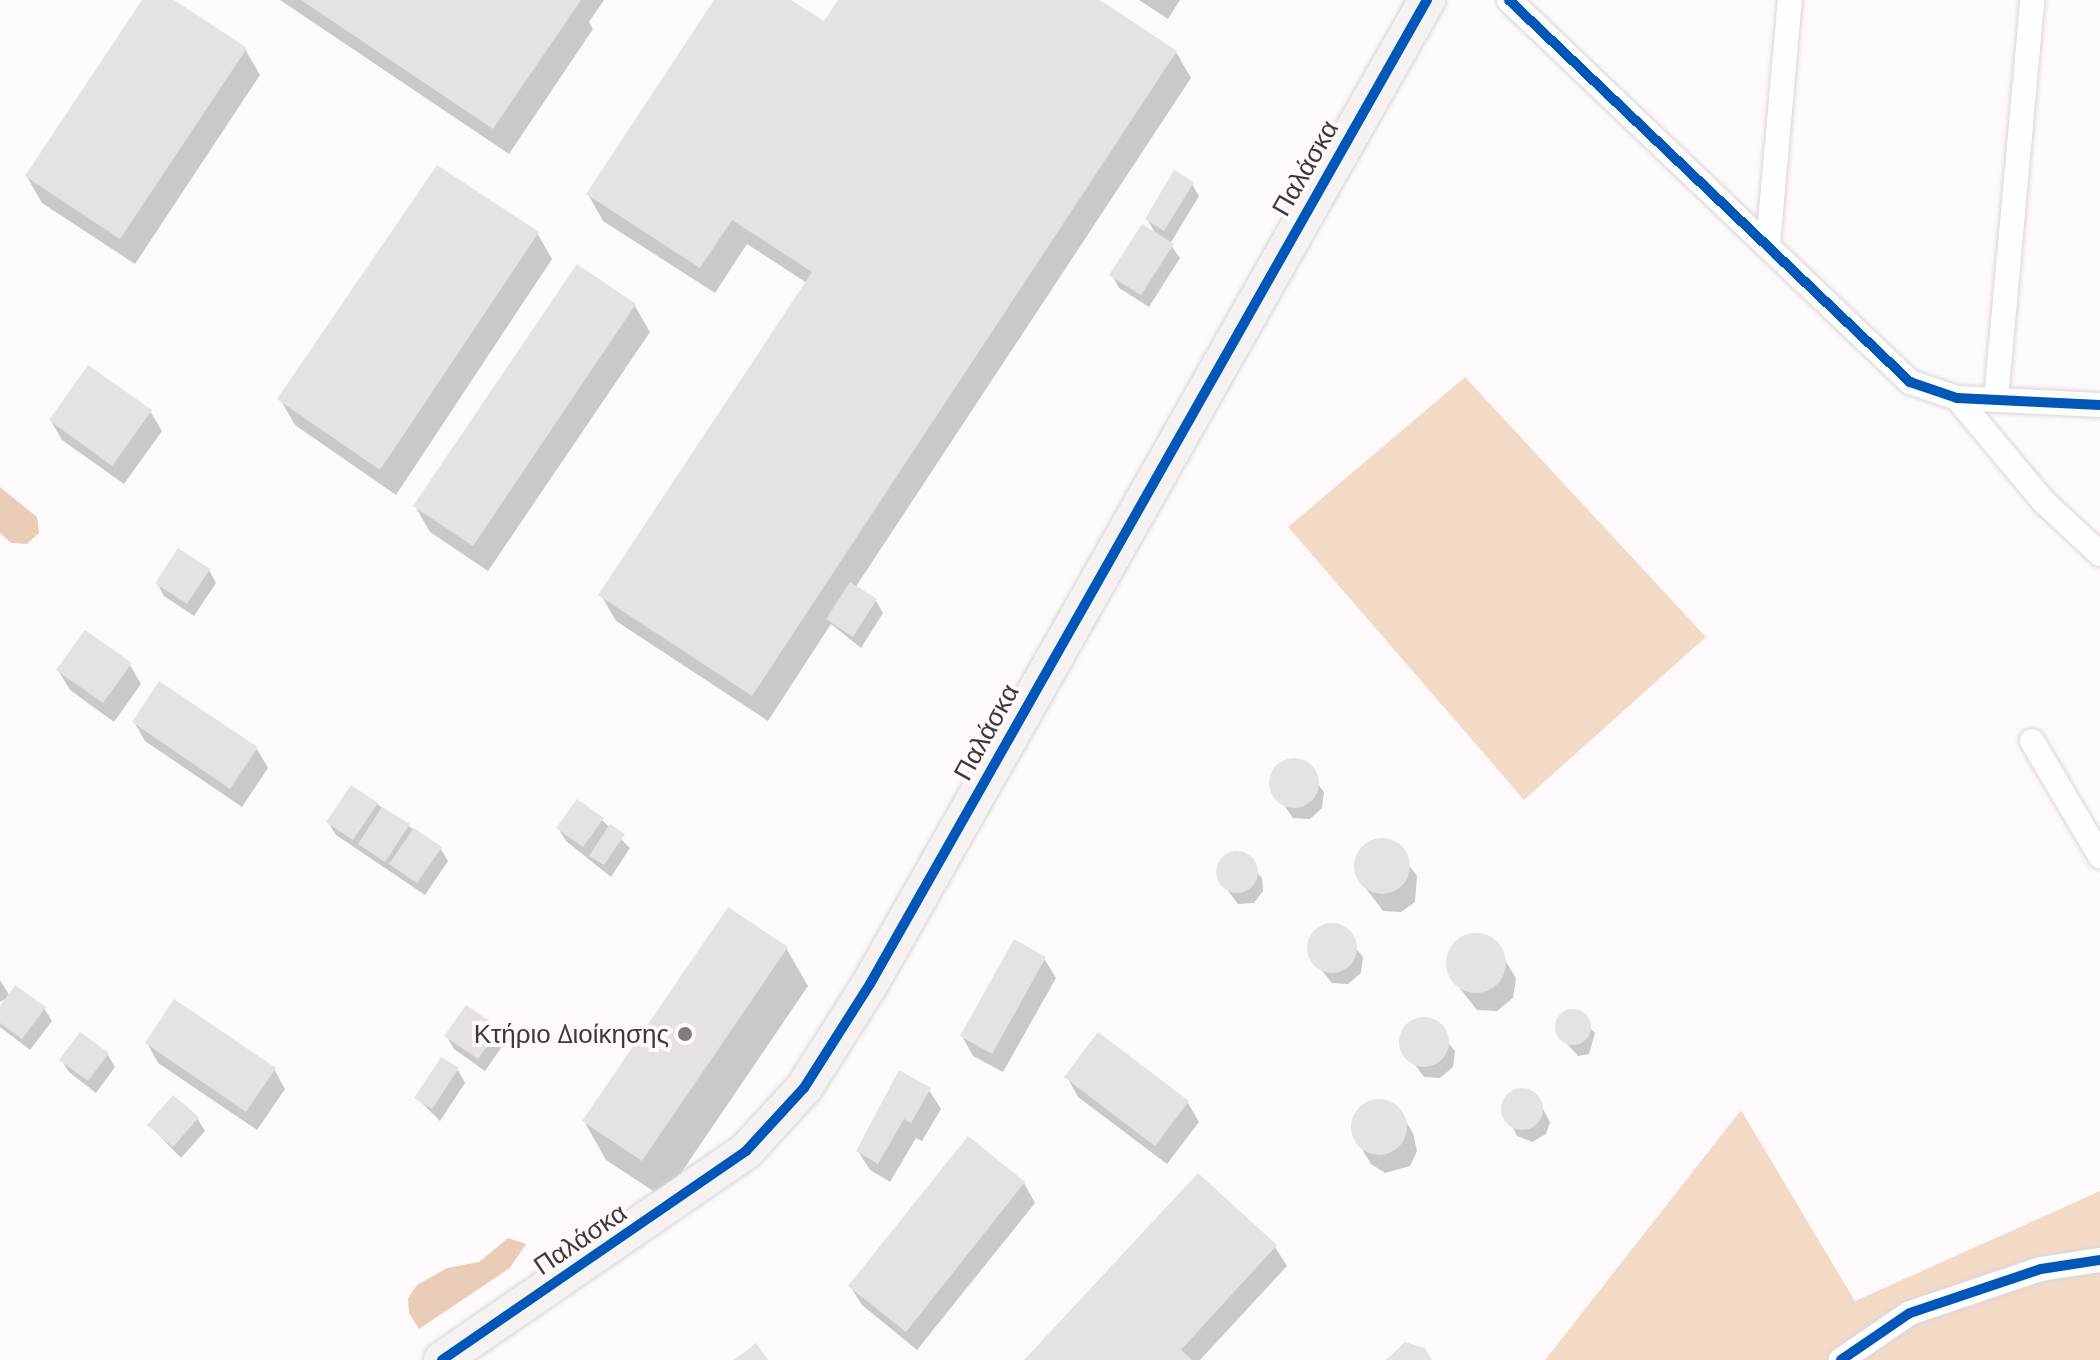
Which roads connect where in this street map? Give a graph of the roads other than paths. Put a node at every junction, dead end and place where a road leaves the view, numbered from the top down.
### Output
1 (1427, 0) edge
2 (1509, 0) edge
3 (1790, 0) edge
4 (2032, 0) edge
5 (1768, 245) junction
6 (1957, 398) junction
7 (1996, 399) junction
8 (2100, 405) edge
9 (2100, 554) edge
10 (2032, 741) dead end
11 (2100, 856) edge
12 (2100, 1260) edge
13 (442, 1360) edge
14 (1841, 1360) edge

1 - 13 street, Παλάσκα
2 - 5 street
3 - 5 street
4 - 7 street
5 - 6 street
6 - 7 street
6 - 9 street
7 - 8 street
10 - 11 street
12 - 14 street

